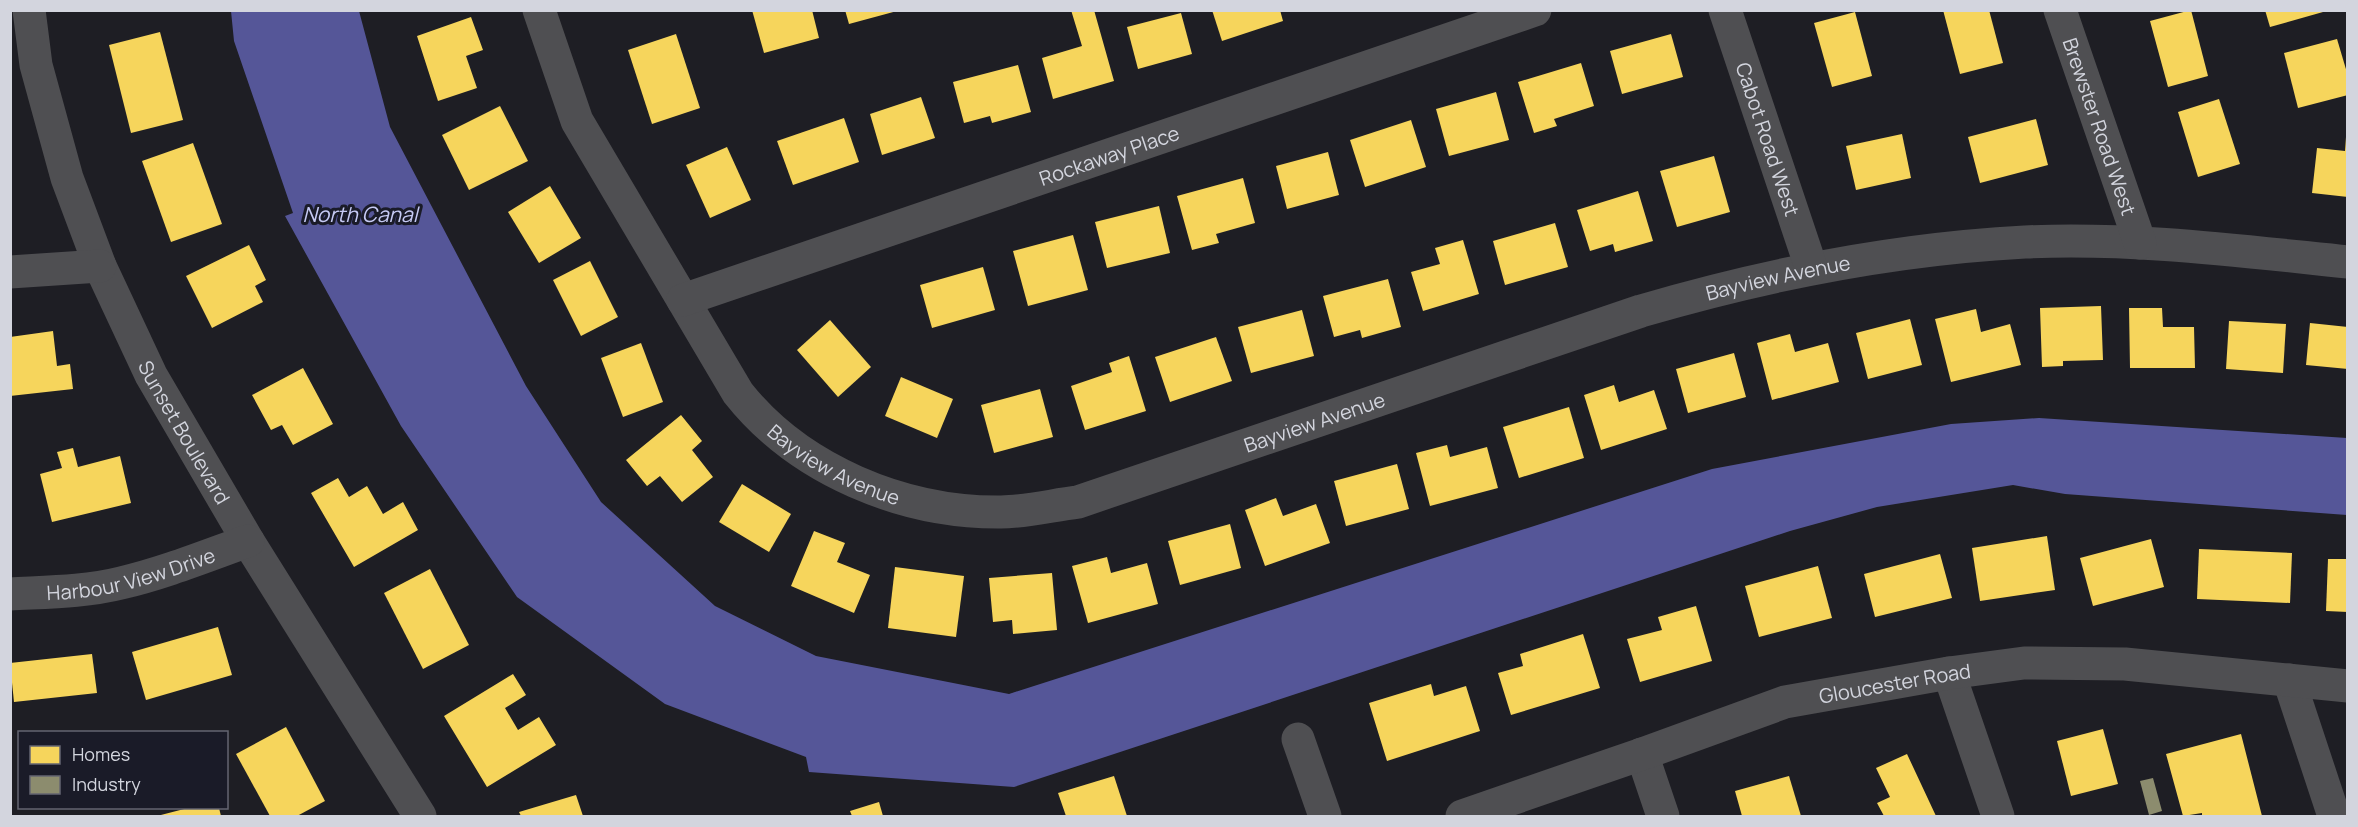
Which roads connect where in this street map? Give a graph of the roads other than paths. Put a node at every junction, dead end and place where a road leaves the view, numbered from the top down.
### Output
1 (29, 10) edge
2 (1535, 10) edge
3 (1725, 10) edge
4 (2060, 10) edge
5 (540, 11) edge
6 (2140, 243) junction
7 (2348, 262) edge
8 (100, 266) junction
9 (1811, 267) junction
10 (10, 272) edge
11 (683, 300) junction
12 (248, 541) junction
13 (10, 594) edge
14 (1949, 673) junction
15 (2289, 680) junction
16 (2348, 686) edge
17 (1298, 739) dead end
18 (1642, 754) junction
19 (420, 816) edge
20 (1324, 816) edge
21 (1462, 816) edge
22 (1663, 816) edge
23 (1998, 816) edge
24 (2334, 816) edge

1 - 8 street, Sunset Boulevard
2 - 11 street, Rockaway Place
3 - 9 street, Cabot Road West
4 - 6 street, Brewster Road West
5 - 11 street, Bayview Avenue
6 - 7 street, Bayview Avenue
6 - 9 street, Bayview Avenue
8 - 10 street
8 - 12 street, Sunset Boulevard
9 - 11 street, Bayview Avenue
12 - 13 street, Harbour View Drive
12 - 19 street, Sunset Boulevard
14 - 15 street, Gloucester Road
14 - 18 street, Gloucester Road
14 - 23 street
15 - 16 street, Gloucester Road
15 - 24 street
17 - 20 street
18 - 21 street, Gloucester Road
18 - 22 street

